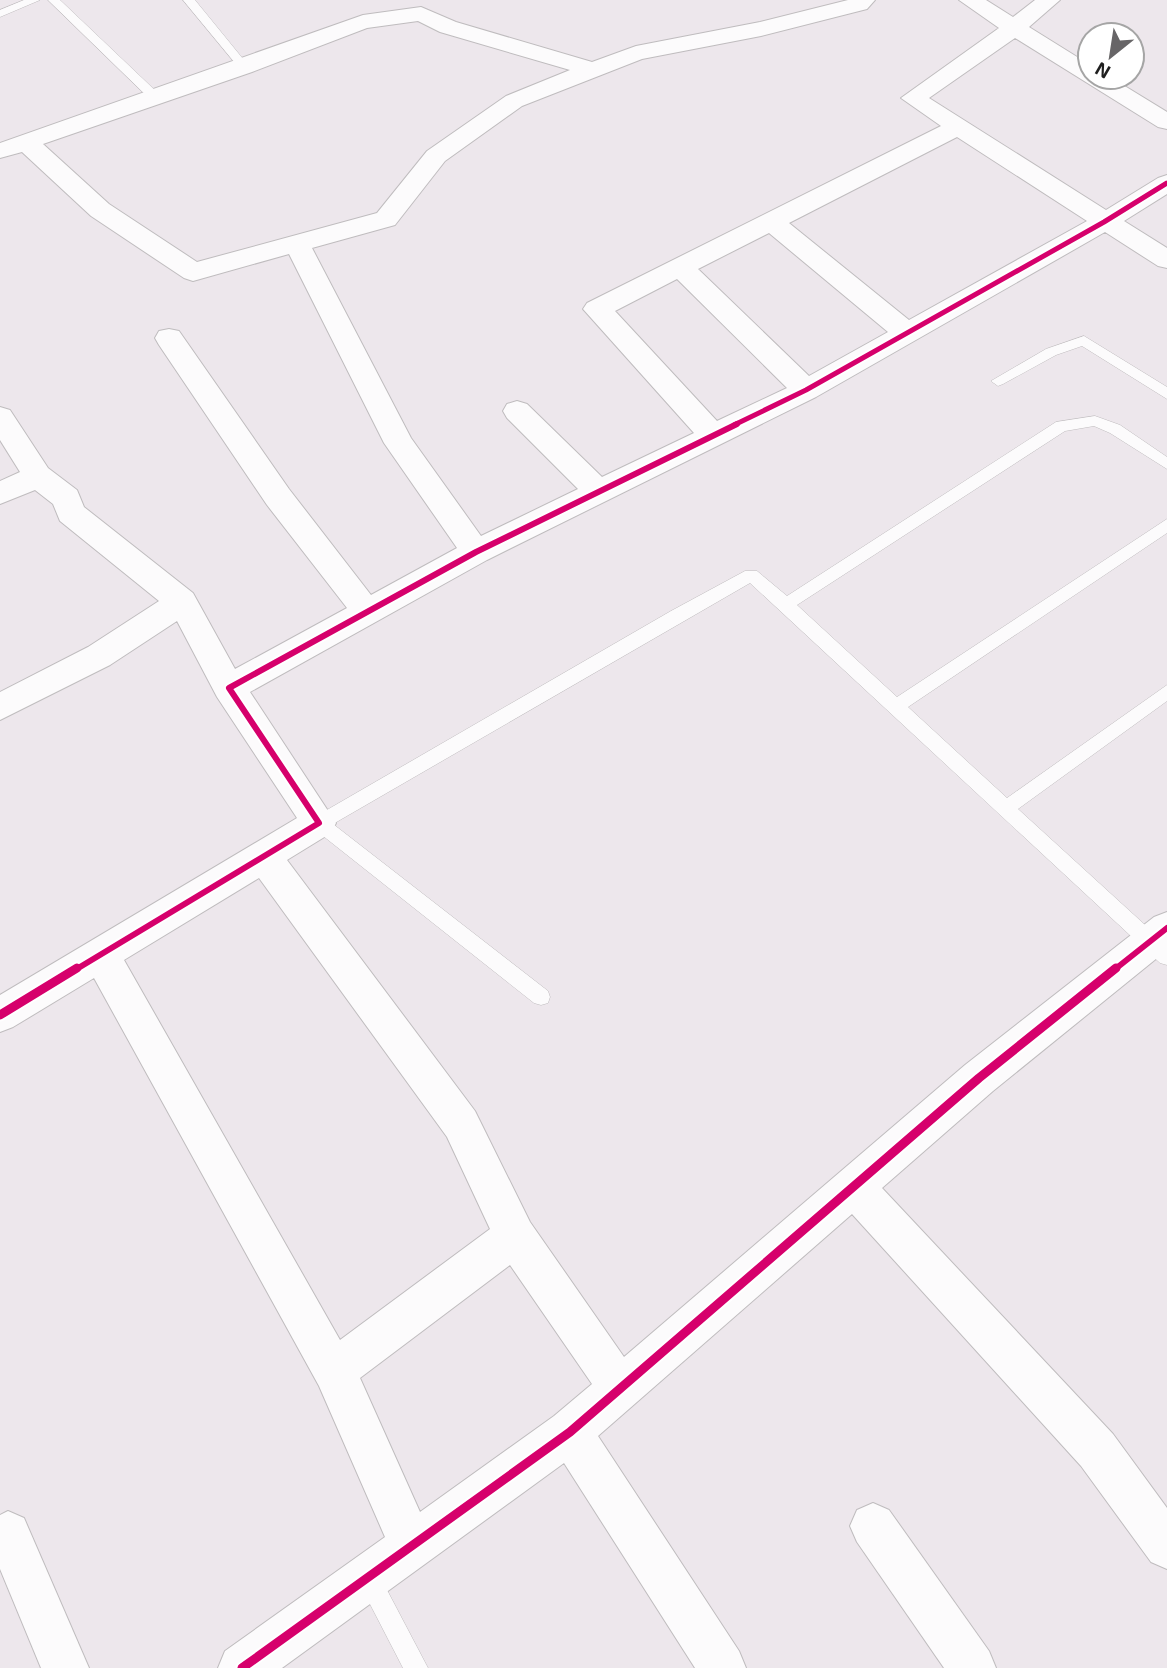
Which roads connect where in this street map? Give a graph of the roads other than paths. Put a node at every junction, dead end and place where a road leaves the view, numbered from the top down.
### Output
1 (34, 0) edge
2 (54, 0) edge
3 (188, 0) edge
4 (863, 0) edge
5 (970, 0) edge
6 (1049, 0) edge
7 (0, 14) edge
8 (1015, 27) junction
9 (1076, 66) edge
10 (244, 67) junction
11 (594, 70) junction
12 (1116, 91) edge
13 (156, 98) junction
14 (1167, 122) edge
15 (958, 127) junction
16 (25, 141) junction
17 (0, 151) edge
18 (1167, 183) edge
19 (771, 221) junction
20 (1104, 222) junction
21 (297, 243) junction
22 (1167, 260) edge
23 (680, 267) junction
24 (907, 333) junction
25 (169, 338) dead end
26 (998, 381) dead end
27 (806, 390) junction
28 (1167, 394) edge
29 (517, 411) dead end
30 (0, 417) edge
31 (713, 436) junction
32 (1167, 464) edge
33 (38, 476) junction
34 (599, 492) junction
35 (0, 493) edge
36 (1167, 525) edge
37 (476, 552) junction
38 (182, 602) junction
39 (786, 604) junction
40 (367, 612) junction
41 (229, 688) junction
42 (1167, 692) edge
43 (896, 706) junction
44 (0, 707) edge
45 (1006, 808) junction
46 (319, 823) junction
47 (264, 856) junction
48 (1161, 942) edge
49 (100, 955) junction
50 (541, 997) dead end
51 (0, 1015) edge
52 (854, 1187) junction
53 (515, 1236) junction
54 (334, 1371) junction
55 (620, 1388) junction
56 (570, 1432) junction
57 (873, 1526) dead end
58 (8, 1535) dead end
59 (412, 1546) junction
60 (1167, 1546) edge
61 (368, 1577) junction
62 (65, 1668) edge
63 (242, 1668) edge
64 (416, 1668) edge
65 (722, 1668) edge
66 (972, 1668) edge

1 - 7 lane
2 - 13 lane
3 - 10 lane
4 - 11 street
5 - 8 street
6 - 8 street
8 - 9 street
8 - 15 street
10 - 11 street
10 - 13 street
11 - 21 street
12 - 14 street
13 - 16 street
15 - 19 street
15 - 20 street
16 - 17 street
16 - 21 street
18 - 20 street
19 - 23 street
19 - 24 street
20 - 22 street
20 - 24 street
21 - 37 street
23 - 27 street
23 - 31 street
24 - 27 street
25 - 40 street
26 - 28 lane
27 - 31 street
29 - 34 street
30 - 33 street
31 - 34 street
32 - 39 lane
33 - 35 street
33 - 38 street
34 - 37 street
36 - 43 lane
37 - 40 street
38 - 41 street
38 - 44 street
39 - 43 lane
39 - 46 lane
40 - 41 street
41 - 46 street
42 - 45 lane
43 - 45 lane
45 - 48 lane
46 - 47 street
46 - 50 lane
47 - 49 street
47 - 53 street
48 - 52 street
49 - 51 street
49 - 54 street
52 - 55 street
52 - 60 street
53 - 54 street
53 - 55 street
54 - 59 street
55 - 56 street
56 - 59 street
56 - 65 street
57 - 66 street
58 - 62 street
59 - 61 street
61 - 63 street
61 - 64 lane

